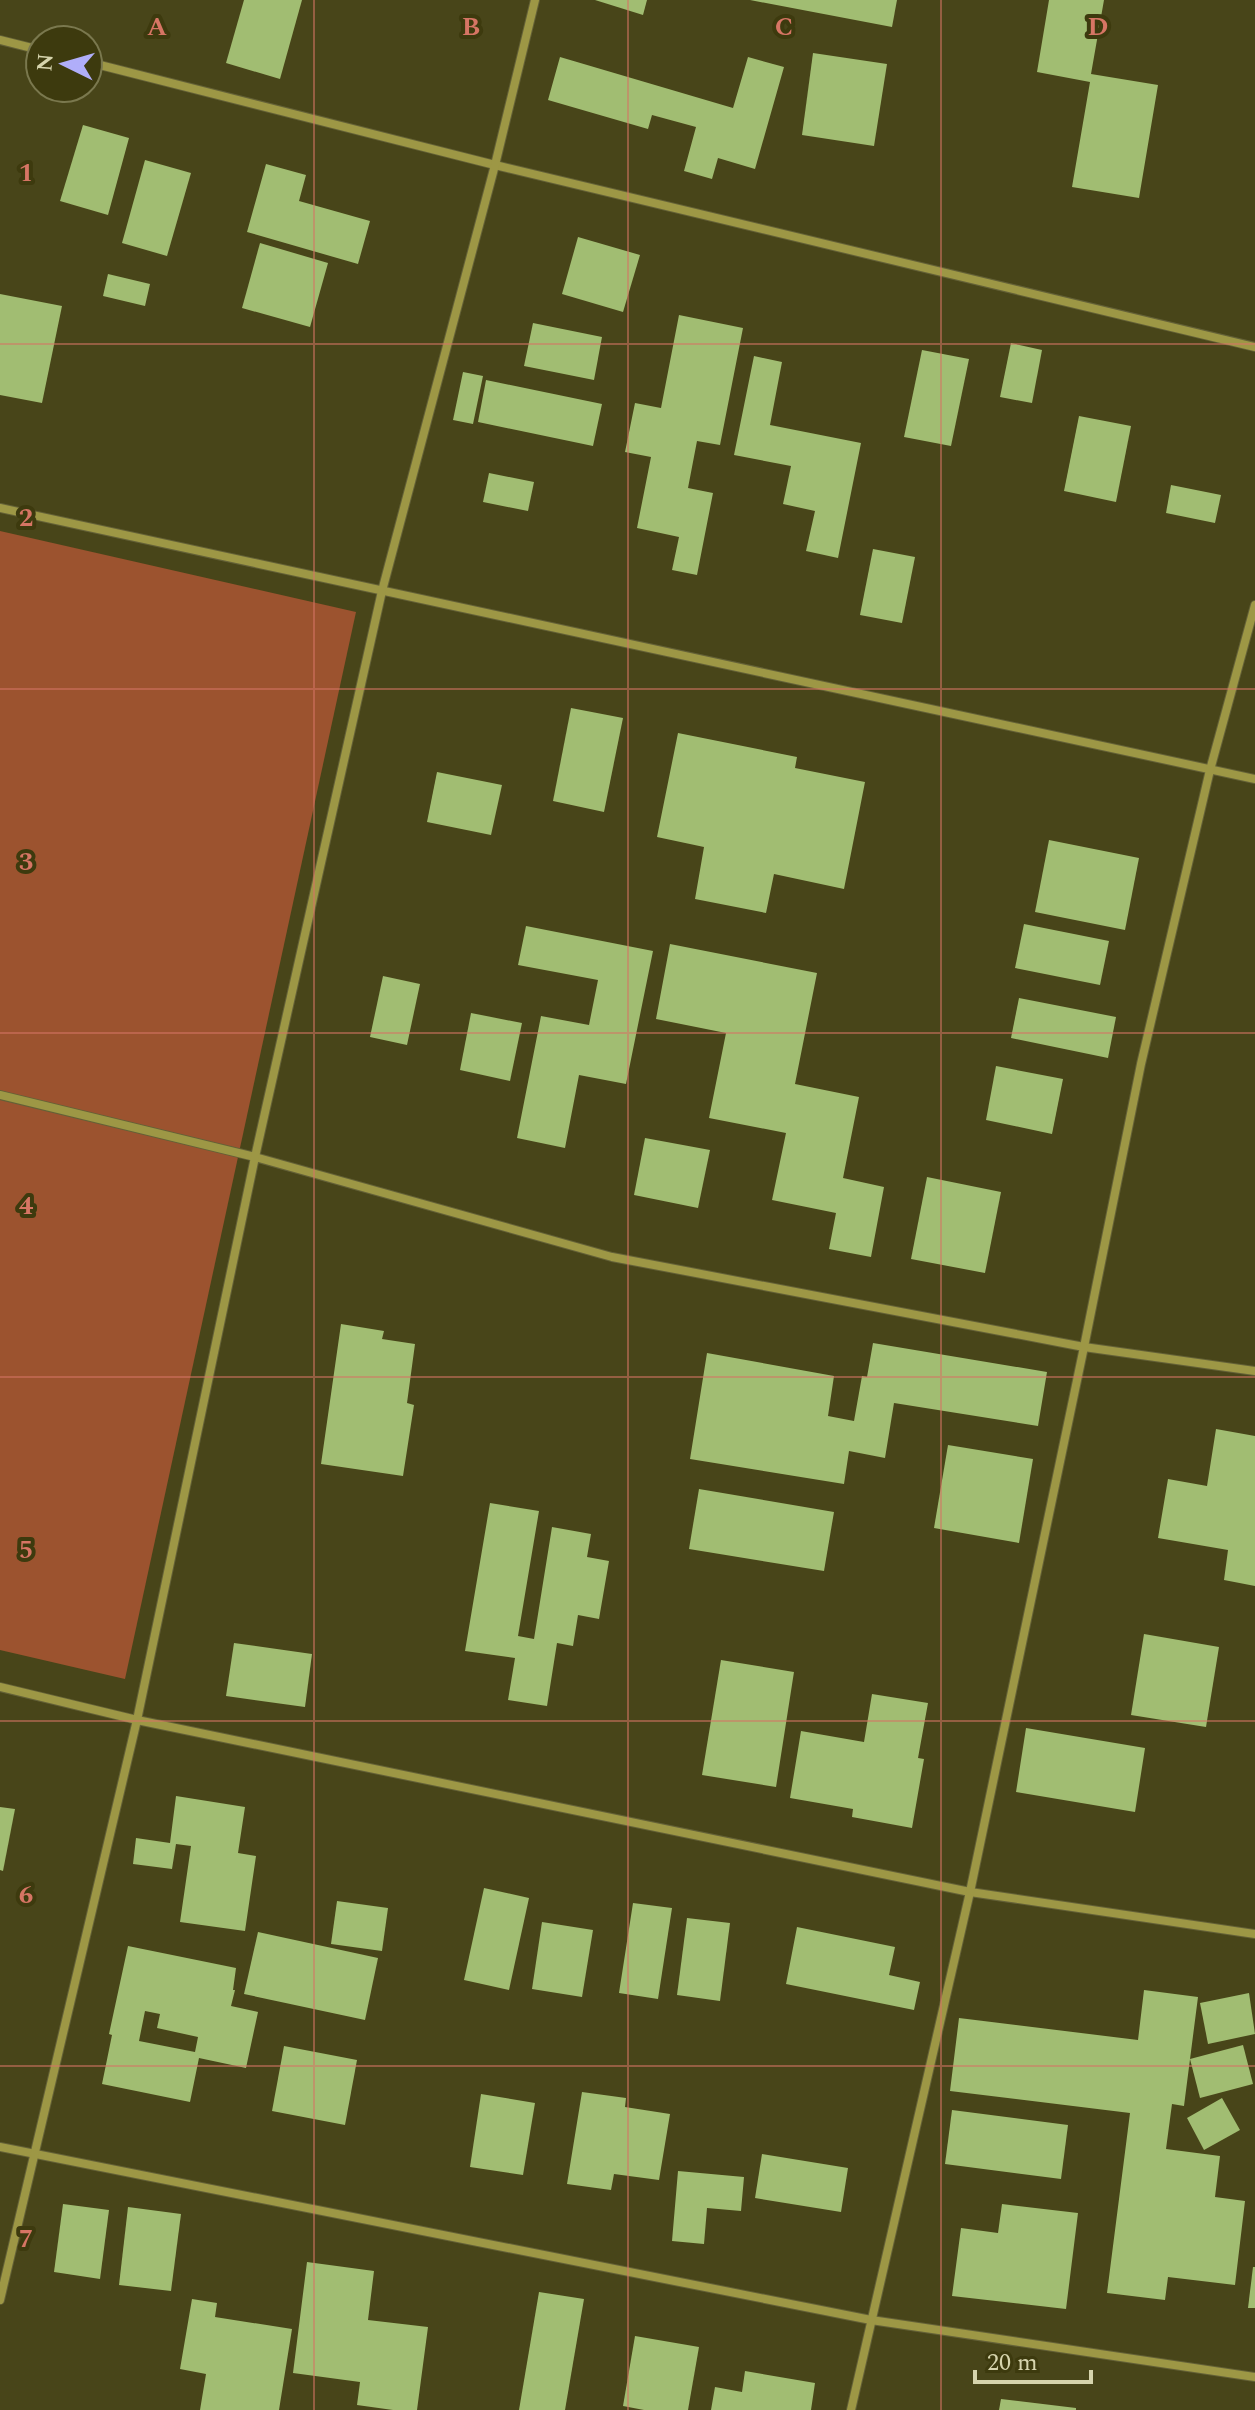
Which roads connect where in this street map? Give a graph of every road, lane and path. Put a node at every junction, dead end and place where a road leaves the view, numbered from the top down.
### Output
1 (535, 0) edge
2 (0, 40) edge
3 (24, 46) edge
4 (104, 66) edge
5 (495, 165) junction
6 (1255, 347) edge
7 (0, 508) edge
8 (382, 591) junction
9 (1255, 605) edge
10 (1210, 770) junction
11 (1255, 779) edge
12 (0, 1095) edge
13 (255, 1157) junction
14 (1084, 1347) junction
15 (1255, 1371) edge
16 (0, 1687) edge
17 (137, 1720) junction
18 (970, 1892) junction
19 (1255, 1934) edge
20 (0, 2147) edge
21 (35, 2156) junction
22 (0, 2300) edge
23 (871, 2320) junction
24 (1255, 2377) edge
25 (851, 2410) edge

1 - 5 street
2 - 3 street
4 - 5 street
5 - 6 street
5 - 8 street
7 - 8 street
8 - 10 street
8 - 13 street
9 - 10 street
10 - 11 street
10 - 14 street
12 - 13 street
13 - 14 street
13 - 17 street
14 - 15 street
14 - 18 street
16 - 17 street
17 - 18 street
17 - 21 street
18 - 19 street
18 - 23 street
20 - 21 street
21 - 22 street
21 - 23 street
23 - 24 street
23 - 25 street

